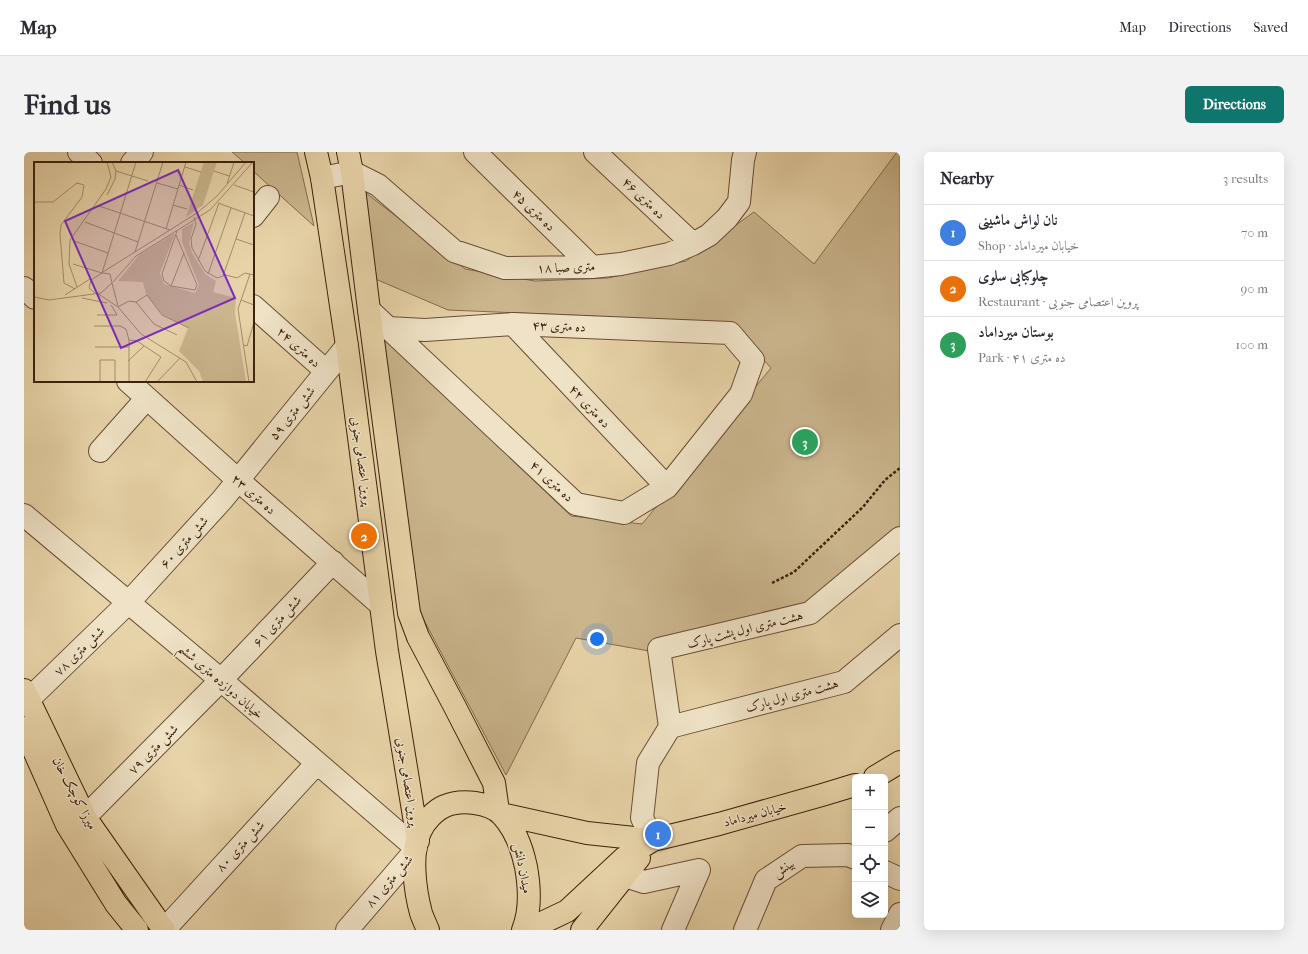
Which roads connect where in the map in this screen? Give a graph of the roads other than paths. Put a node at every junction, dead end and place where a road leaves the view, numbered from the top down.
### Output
1 (79, 152) edge
2 (142, 152) edge
3 (316, 152) edge
4 (475, 152) edge
5 (595, 152) edge
6 (741, 155) edge
7 (90, 162) edge
8 (133, 162) edge
9 (350, 162) edge
10 (322, 178) junction
11 (268, 197) dead end
12 (254, 215) edge
13 (693, 244) junction
14 (592, 267) junction
15 (24, 288) edge
16 (34, 297) edge
17 (254, 307) edge
18 (368, 310) junction
19 (513, 324) junction
20 (388, 328) junction
21 (730, 333) joint
22 (346, 346) junction
23 (326, 371) junction
24 (129, 382) edge
25 (147, 398) junction
26 (100, 451) dead end
27 (238, 480) junction
28 (667, 487) junction
29 (26, 522) edge
30 (900, 538) edge
31 (332, 562) junction
32 (129, 602) junction
33 (381, 605) junction
34 (900, 635) edge
35 (221, 680) junction
36 (26, 694) edge
37 (670, 727) junction
38 (24, 728) edge
39 (900, 762) edge
40 (316, 763) junction
41 (879, 774) edge
42 (852, 786) edge
43 (500, 813) junction
44 (85, 817) junction
45 (900, 818) edge
46 (888, 828) edge
47 (653, 840) junction
48 (416, 846) junction
49 (852, 857) edge
50 (888, 874) edge
51 (625, 876) junction
52 (900, 880) edge
53 (900, 914) edge
54 (425, 925) edge
55 (137, 930) edge
56 (164, 930) edge
57 (347, 930) edge
58 (523, 930) edge
59 (527, 930) edge
60 (582, 930) edge
61 (672, 930) edge
62 (745, 930) edge
63 (892, 930) edge

1 - 7 street
2 - 8 street
3 - 10 main road, پروین اعتصامی جنوبی
4 - 14 street, ده متری ۴۵
5 - 13 street, ده متری ۴۶
6 - 13 street, متری صبا ۱۸
9 - 10 street
9 - 14 street, متری صبا ۱۸
9 - 18 main road, پروین اعتصامی جنوبی
10 - 22 main road, پروین اعتصامی جنوبی
11 - 12 street
13 - 14 street, متری صبا ۱۸
15 - 16 street
17 - 23 street, ده متری ۲۴
18 - 20 street, ده متری ۴۱
18 - 43 main road, پروین اعتصامی جنوبی
19 - 20 street, ده متری ۴۳
19 - 21 street, ده متری ۴۳
19 - 28 street, ده متری ۴۲
20 - 28 street, ده متری ۴۱
21 - 28 street, ده متری ۴۱
22 - 23 street, شش متری ۵۹
22 - 33 main road, پروین اعتصامی جنوبی
23 - 27 street, شش متری ۵۹
24 - 25 street, ده متری ۲۳
25 - 26 street
25 - 27 street, ده متری ۲۳
27 - 31 street, ده متری ۲۳
27 - 32 street, شش متری ۶۰
29 - 32 street, خیابان دوازده متری ششم
30 - 37 street, هشت متری اول پشت پارک
31 - 33 street, ده متری ۲۳
31 - 35 street, شش متری ۶۱
32 - 35 street, خیابان دوازده متری ششم
32 - 36 street, شش متری ۷۸
33 - 48 main road, پروین اعتصامی جنوبی
34 - 37 street, هشت متری اول پارک
35 - 40 street, خیابان دوازده متری ششم
35 - 44 street, شش متری ۷۹
36 - 44 main road, میرزا کوچک خان
37 - 47 street
38 - 55 main road, میرزا کوچک خان
39 - 41 main road
40 - 48 street, خیابان دوازده متری ششم
40 - 56 street, شش متری ۸۰
42 - 47 main road, خیابان میرداماد
43 - 47 main road
43 - 48 main road
43 - 58 main road, میدان دانش
44 - 56 main road, میرزا کوچک خان
45 - 46 street
47 - 51 main road
47 - 59 main road
48 - 54 main road
48 - 57 street, شش متری ۸۱
49 - 62 street, بینش
50 - 52 street
51 - 60 main road
51 - 61 street
53 - 63 street

